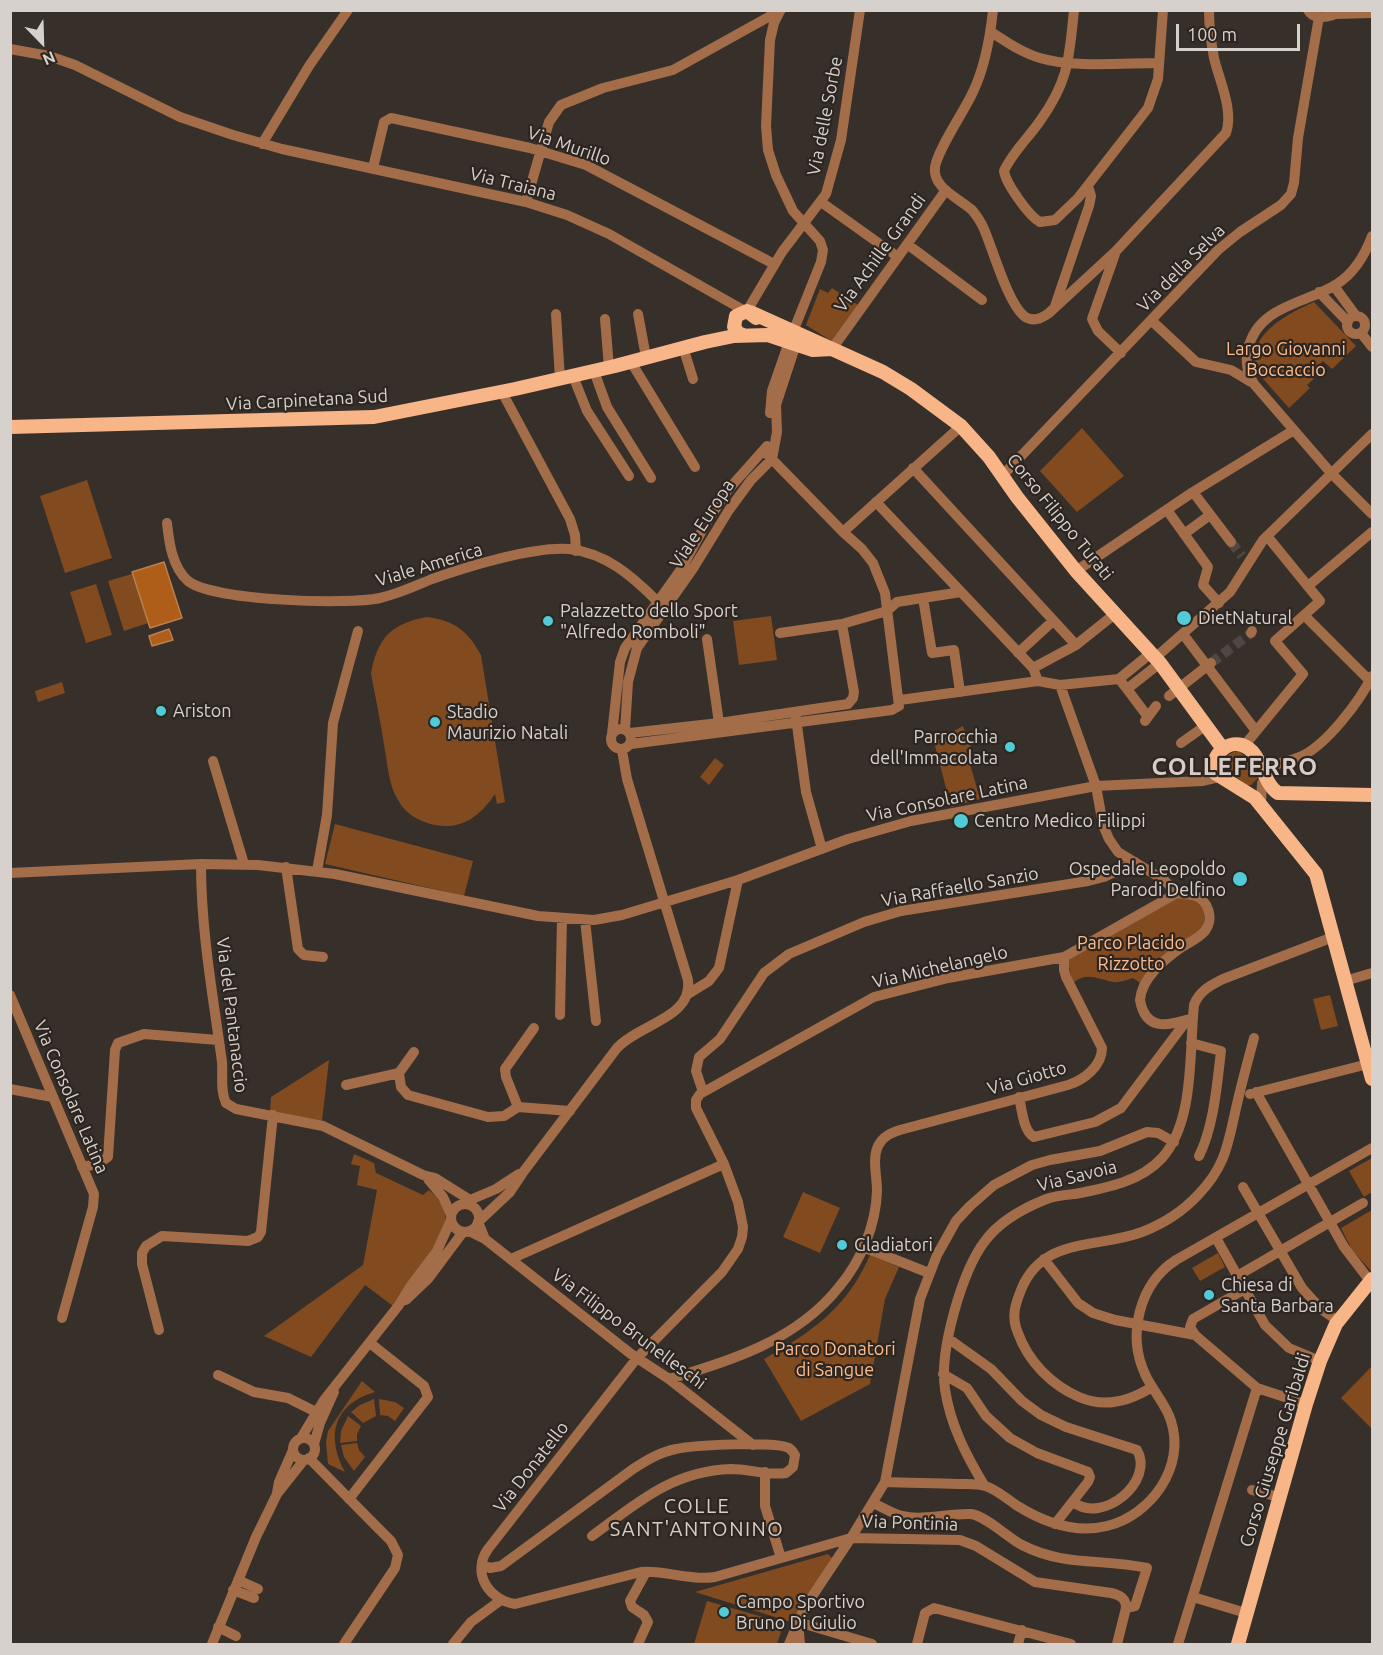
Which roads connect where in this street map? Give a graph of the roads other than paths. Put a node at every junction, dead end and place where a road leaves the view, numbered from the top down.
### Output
1 (348, 10) edge
2 (860, 10) edge
3 (993, 10) edge
4 (1074, 10) edge
5 (1163, 10) edge
6 (1209, 10) edge
7 (780, 11) edge
8 (1355, 11) edge
9 (1336, 12) edge
10 (1310, 13) edge
11 (1372, 13) edge
12 (991, 32) junction
13 (10, 49) edge
14 (1069, 63) junction
15 (1159, 63) junction
16 (262, 144) junction
17 (540, 151) junction
18 (373, 168) junction
19 (1088, 186) junction
20 (946, 190) junction
21 (526, 202) junction
22 (821, 202) junction
23 (804, 224) junction
24 (1372, 236) edge
25 (907, 244) junction
26 (1116, 250) junction
27 (898, 257) junction
28 (774, 264) junction
29 (1334, 286) junction
30 (1319, 292) junction
31 (982, 300) dead end
32 (1054, 308) junction
33 (556, 314) dead end
34 (638, 314) dead end
35 (742, 315) junction
36 (605, 320) dead end
37 (1152, 321) junction
38 (1360, 322) edge
39 (745, 335) junction
40 (794, 338) junction
41 (705, 342) junction
42 (684, 347) junction
43 (1372, 347) edge
44 (832, 349) junction
45 (1121, 353) junction
46 (646, 357) junction
47 (631, 362) junction
48 (609, 367) junction
49 (594, 371) junction
50 (566, 377) junction
51 (693, 379) dead end
52 (1254, 384) junction
53 (502, 392) junction
54 (961, 426) junction
55 (10, 427) edge
56 (1294, 430) junction
57 (1372, 434) edge
58 (768, 455) junction
59 (695, 467) dead end
60 (913, 468) junction
61 (1331, 473) junction
62 (629, 476) dead end
63 (1002, 476) junction
64 (651, 478) dead end
65 (1193, 492) junction
66 (876, 502) junction
67 (1167, 510) junction
68 (1372, 514) edge
69 (1210, 515) junction
70 (167, 523) dead end
71 (843, 532) junction
72 (1372, 532) edge
73 (1184, 534) junction
74 (1267, 536) junction
75 (1231, 542) tunnel mouth
76 (576, 550) junction
77 (1076, 571) junction
78 (1308, 586) junction
79 (961, 592) junction
80 (923, 598) junction
81 (657, 601) junction
82 (1218, 603) junction
83 (887, 611) junction
84 (1116, 613) junction
85 (1304, 615) junction
86 (1053, 621) junction
87 (842, 624) junction
88 (358, 631) dead end
89 (780, 633) dead end
90 (1183, 634) junction
91 (707, 639) dead end
92 (1076, 645) junction
93 (1018, 652) junction
94 (1156, 658) junction
95 (1209, 664) junction
96 (1033, 668) junction
97 (1119, 679) junction
98 (1371, 679) edge
99 (1038, 681) junction
100 (1060, 686) junction
101 (1127, 689) junction
102 (960, 692) junction
103 (1174, 692) junction
104 (899, 704) junction
105 (1156, 706) dead end
106 (796, 718) junction
107 (718, 723) junction
108 (1205, 726) junction
109 (1256, 731) junction
110 (612, 734) junction
111 (627, 739) junction
112 (1181, 743) dead end
113 (1244, 746) junction
114 (1223, 749) junction
115 (213, 761) dead end
116 (1263, 776) junction
117 (1220, 777) junction
118 (1096, 786) junction
119 (1246, 793) junction
120 (1372, 795) edge
121 (1261, 804) junction
122 (822, 849) junction
123 (1135, 862) junction
124 (201, 864) junction
125 (244, 864) junction
126 (286, 867) junction
127 (317, 871) junction
128 (10, 873) edge
129 (738, 880) junction
130 (1177, 893) junction
131 (665, 902) junction
132 (562, 918) junction
133 (585, 920) junction
134 (1333, 937) junction
135 (323, 957) dead end
136 (1064, 957) junction
137 (1372, 973) edge
138 (1345, 981) junction
139 (688, 994) junction
140 (10, 995) edge
141 (560, 1015) dead end
142 (1190, 1019) junction
143 (596, 1021) dead end
144 (534, 1028) dead end
145 (1254, 1038) dead end
146 (218, 1040) junction
147 (1191, 1043) junction
148 (414, 1052) dead end
149 (1368, 1064) junction
150 (399, 1073) junction
151 (1372, 1079) edge
152 (346, 1085) dead end
153 (10, 1089) edge
154 (703, 1092) junction
155 (1256, 1092) junction
156 (52, 1097) junction
157 (1019, 1097) junction
158 (1239, 1097) junction
159 (518, 1107) junction
160 (570, 1111) junction
161 (273, 1115) junction
162 (1174, 1142) junction
163 (1372, 1148) edge
164 (1199, 1156) dead end
165 (724, 1164) junction
166 (82, 1167) junction
167 (524, 1171) junction
168 (423, 1175) junction
169 (1308, 1186) junction
170 (1243, 1187) dead end
171 (469, 1202) junction
172 (1363, 1203) dead end
173 (1258, 1214) junction
174 (451, 1217) junction
175 (478, 1222) junction
176 (1329, 1222) junction
177 (466, 1231) junction
178 (1216, 1238) junction
179 (485, 1239) junction
180 (863, 1247) junction
181 (1280, 1250) junction
182 (511, 1259) junction
183 (1044, 1259) junction
184 (929, 1273) junction
185 (1238, 1276) junction
186 (1371, 1280) edge
187 (1245, 1289) junction
188 (399, 1305) junction
189 (62, 1317) dead end
190 (1338, 1321) junction
191 (1137, 1324) junction
192 (159, 1330) dead end
193 (1195, 1335) junction
194 (949, 1339) junction
195 (370, 1343) junction
196 (637, 1358) junction
197 (1320, 1361) junction
198 (943, 1374) junction
199 (218, 1375) dead end
200 (669, 1379) junction
201 (336, 1386) junction
202 (1152, 1387) junction
203 (1257, 1388) junction
204 (1306, 1404) junction
205 (316, 1412) junction
206 (301, 1438) junction
207 (314, 1444) junction
208 (753, 1445) junction
209 (293, 1450) junction
210 (306, 1459) junction
211 (765, 1472) junction
212 (885, 1482) junction
213 (984, 1485) junction
214 (1252, 1490) dead end
215 (278, 1494) junction
216 (1279, 1497) junction
217 (349, 1498) junction
218 (1073, 1502) junction
219 (873, 1503) junction
220 (1054, 1524) junction
221 (592, 1536) dead end
222 (851, 1538) junction
223 (781, 1558) junction
224 (482, 1565) junction
225 (646, 1572) junction
226 (236, 1585) junction
227 (256, 1594) dead end
228 (1193, 1597) junction
229 (501, 1600) junction
230 (1126, 1608) junction
231 (1246, 1613) junction
232 (798, 1622) junction
233 (219, 1628) junction
234 (1022, 1630) junction
235 (236, 1636) dead end
236 (852, 1642) edge
237 (212, 1644) edge
238 (344, 1644) edge
239 (453, 1644) edge
240 (638, 1644) edge
241 (789, 1644) edge
242 (800, 1644) edge
243 (872, 1644) edge
244 (917, 1644) edge
245 (1018, 1644) edge
246 (1071, 1644) edge
247 (1117, 1644) edge
248 (1179, 1644) edge
249 (1238, 1644) edge

1 - 16 street
2 - 22 street, Via delle Sorbe
3 - 12 street, Via Achille Grandi
4 - 14 street
5 - 15 street
6 - 26 street
7 - 17 street
7 - 23 street
8 - 9 street
8 - 11 street
9 - 10 street
10 - 37 street, Via della Selva
12 - 14 street
12 - 20 street, Via Achille Grandi
13 - 16 street, Via Traiana
14 - 15 street
14 - 19 street
15 - 19 street
16 - 18 street, Via Traiana
17 - 18 street, Via Murillo
17 - 21 street
17 - 28 street, Via Murillo
18 - 21 street, Via Traiana
19 - 32 street
20 - 25 street, Via Achille Grandi
20 - 32 street
21 - 35 street, Via Traiana
22 - 23 street, Via delle Sorbe
22 - 27 street
23 - 28 street, Via delle Sorbe
23 - 40 street, Viale Europa
24 - 29 street
25 - 27 street, Via Achille Grandi
25 - 31 street
26 - 32 street
26 - 45 street
27 - 44 street, Via Achille Grandi
28 - 35 street, Via delle Sorbe
29 - 30 street
29 - 38 street
30 - 38 street
30 - 52 street
33 - 50 street
34 - 46 street
35 - 39 main road
35 - 39 main road
35 - 40 main road, Corso Filippo Turati
35 - 41 main road, Via Carpinetana Sud
36 - 48 street
37 - 45 street, Via della Selva
37 - 52 street
38 - 43 street
39 - 40 main road, Corso Filippo Turati
39 - 41 main road, Via Carpinetana Sud
40 - 44 main road, Corso Filippo Turati
40 - 58 street, Viale Europa
41 - 42 main road, Via Carpinetana Sud
42 - 46 main road, Via Carpinetana Sud
42 - 51 street
44 - 54 main road, Corso Filippo Turati
45 - 63 street, Via della Selva
46 - 47 main road, Via Carpinetana Sud
47 - 48 main road, Via Carpinetana Sud
47 - 59 street
48 - 49 main road, Via Carpinetana Sud
49 - 50 main road, Via Carpinetana Sud
49 - 64 street
50 - 53 main road, Via Carpinetana Sud
50 - 62 street
52 - 56 street
53 - 55 main road, Via Carpinetana Sud
53 - 76 street
54 - 60 street
54 - 63 main road, Corso Filippo Turati
56 - 61 street
56 - 65 street
57 - 61 street
58 - 71 street
58 - 81 street, Viale Europa
58 - 111 street, Viale Europa
60 - 66 street
60 - 86 street
61 - 68 street
61 - 74 street
63 - 77 main road, Corso Filippo Turati
65 - 67 street
65 - 69 street
66 - 71 street
66 - 79 street
67 - 73 street
67 - 77 street
69 - 73 street
69 - 75 street
70 - 76 street, Viale America
71 - 83 street
72 - 78 street
73 - 82 street
74 - 78 street
74 - 82 street
76 - 81 street, Viale America
77 - 84 main road, Corso Filippo Turati
78 - 85 street
79 - 80 street
79 - 93 street
80 - 83 street
80 - 102 street
81 - 110 street, Viale Europa
82 - 90 street
83 - 87 street
83 - 104 street
84 - 92 street
84 - 94 main road, Corso Filippo Turati
85 - 98 street
85 - 109 street
86 - 92 street
86 - 93 street
87 - 89 street
87 - 106 street
88 - 127 street
90 - 94 street
90 - 95 street
91 - 107 street
92 - 96 street
93 - 96 street
94 - 97 street
94 - 101 street
94 - 103 main road, Corso Filippo Turati
95 - 103 street
95 - 109 street
96 - 99 street
97 - 100 street
97 - 101 street
98 - 116 street
99 - 100 street
99 - 102 street
100 - 118 street
101 - 105 street
102 - 104 street
103 - 108 main road, Corso Filippo Turati
104 - 106 street
106 - 107 street
106 - 111 street
106 - 122 street
107 - 111 street
108 - 112 street
108 - 114 main road, Corso Filippo Turati
109 - 113 street
110 - 111 street
110 - 111 street
111 - 131 street, Viale Europa
113 - 114 main road
113 - 116 main road
114 - 117 main road
115 - 125 street
116 - 119 main road
116 - 120 main road
116 - 121 street
117 - 118 street, Via Consolare Latina
117 - 119 main road
118 - 122 street, Via Consolare Latina
118 - 123 street
119 - 121 main road
121 - 134 main road
122 - 129 street, Via Consolare Latina
123 - 130 street
123 - 154 street, Via Raffaello Sanzio
124 - 125 street, Via Consolare Latina
124 - 128 street, Via Consolare Latina
124 - 146 street, Via del Pantanaccio
125 - 126 street, Via Consolare Latina
126 - 127 street, Via Consolare Latina
126 - 135 street
127 - 132 street, Via Consolare Latina
129 - 131 street, Via Consolare Latina
129 - 139 street
130 - 136 street
130 - 142 street
131 - 133 street, Via Consolare Latina
131 - 139 street, Viale Europa
132 - 133 street, Via Consolare Latina
132 - 141 street
133 - 143 street
134 - 138 main road
134 - 142 street, Via Savoia
136 - 154 street, Via Michelangelo
136 - 157 street, Via Giotto
137 - 138 street
138 - 149 main road
139 - 160 street
140 - 156 street, Via Consolare Latina
142 - 147 street, Via Savoia
142 - 157 street
144 - 159 street
145 - 158 street
146 - 161 street, Via del Pantanaccio
146 - 166 street
147 - 162 street, Via Savoia
147 - 164 street
148 - 150 street
149 - 151 main road
149 - 155 street
150 - 152 street
150 - 159 street
153 - 156 street
154 - 165 street, Via Donatello
155 - 158 street
155 - 169 street
156 - 166 street, Via Consolare Latina
157 - 180 street, Via Giotto
158 - 183 street
159 - 160 street
160 - 167 street
161 - 168 street, Via del Pantanaccio
161 - 192 street
162 - 184 street
162 - 194 street, Via Savoia
163 - 169 street
165 - 182 street
165 - 196 street, Via Donatello
166 - 189 street, Via Consolare Latina
167 - 171 street
167 - 175 street
168 - 171 street, Via del Pantanaccio
168 - 174 street, Via del Pantanaccio
169 - 173 street
169 - 176 street
170 - 173 street
171 - 174 street
171 - 175 street
172 - 176 street
173 - 178 street
173 - 181 street
174 - 177 street
174 - 188 street
175 - 177 street
175 - 179 street
176 - 181 street
176 - 186 street
177 - 179 street, Via Filippo Brunelleschi
177 - 188 street
178 - 185 street
178 - 191 street
179 - 182 street, Via Filippo Brunelleschi
180 - 184 street
180 - 200 street, Via Giotto
181 - 185 street
181 - 190 street
182 - 196 street, Via Filippo Brunelleschi
183 - 191 street
183 - 202 street
184 - 212 street
185 - 187 street
186 - 190 main road, Corso Giuseppe Garibaldi
187 - 193 street
187 - 197 street
188 - 195 street
190 - 197 main road, Corso Giuseppe Garibaldi
191 - 193 street
191 - 202 street
193 - 203 street
194 - 198 street, Via Savoia
194 - 218 street
195 - 201 street
195 - 217 street
196 - 200 street, Via Filippo Brunelleschi
196 - 224 street, Via Donatello
197 - 204 main road, Corso Giuseppe Garibaldi
198 - 213 street, Via Savoia
198 - 218 street
199 - 205 street
200 - 208 street, Via Filippo Brunelleschi
201 - 205 street
201 - 207 street
202 - 220 street
203 - 204 street
203 - 228 street
204 - 216 main road, Corso Giuseppe Garibaldi
205 - 206 street
206 - 207 street
206 - 209 street
207 - 210 street
208 - 211 street
208 - 224 street
209 - 210 street
209 - 215 street
210 - 215 street
210 - 217 street
211 - 221 street
211 - 223 street
212 - 213 street
212 - 219 street
213 - 220 street
214 - 216 street
215 - 226 street
216 - 231 main road, Corso Giuseppe Garibaldi
217 - 238 street
218 - 220 street
219 - 222 street
219 - 230 street
222 - 223 street, Via Pontinia
222 - 230 street, Via Pontinia
222 - 232 street
223 - 225 street, Via Pontinia
224 - 229 street
225 - 229 street, Via Pontinia
225 - 240 street
226 - 227 street
226 - 233 street
228 - 231 street
228 - 248 street
229 - 239 street
230 - 247 street
231 - 249 main road, Corso Giuseppe Garibaldi
232 - 236 street
232 - 241 street
232 - 242 street
233 - 235 street
233 - 237 street
234 - 244 street
234 - 245 street
234 - 246 street
236 - 243 street

